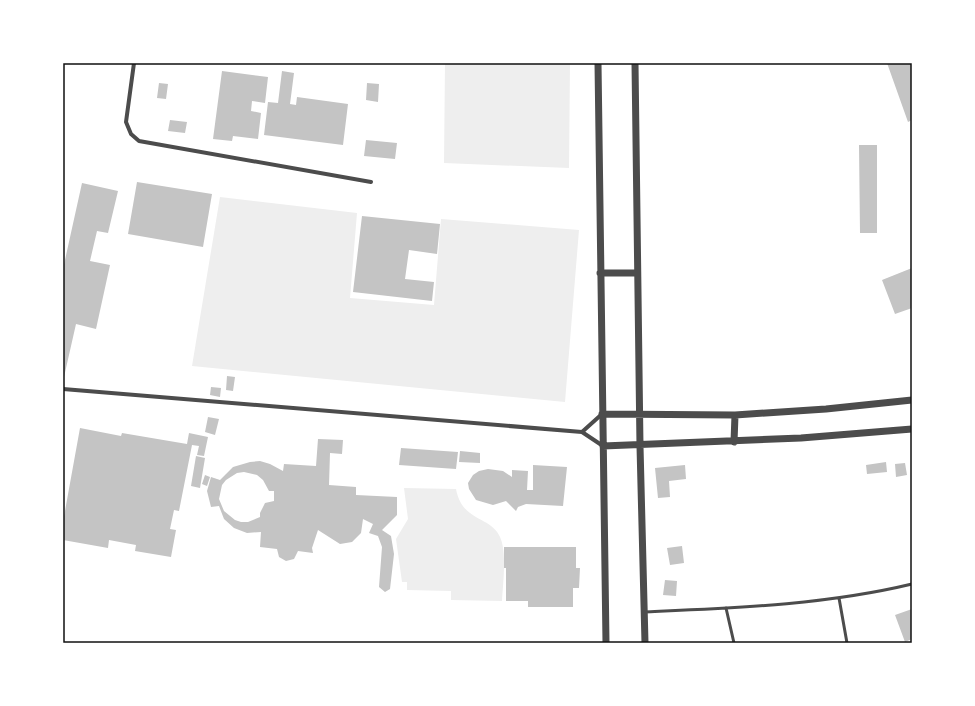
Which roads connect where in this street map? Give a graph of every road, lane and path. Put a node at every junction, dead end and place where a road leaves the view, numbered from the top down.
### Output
1 (134, 63) edge
2 (598, 63) edge
3 (635, 63) edge
4 (371, 182) dead end
5 (637, 272) junction
6 (600, 273) junction
7 (63, 389) edge
8 (912, 400) edge
9 (602, 414) junction
10 (640, 415) junction
11 (735, 415) junction
12 (912, 429) edge
13 (582, 432) junction
14 (734, 442) junction
15 (603, 446) junction
16 (640, 446) junction
17 (912, 584) edge
18 (839, 598) junction
19 (726, 608) junction
20 (644, 612) junction
21 (606, 643) edge
22 (645, 643) edge
23 (734, 643) edge
24 (847, 643) edge

1 - 4 street
2 - 6 street
3 - 5 street
5 - 6 street
5 - 10 street
6 - 9 street
7 - 13 street
8 - 11 street
9 - 10 street
9 - 13 street
9 - 15 street
10 - 11 street
10 - 16 street
11 - 14 street
12 - 14 street
13 - 15 street
14 - 16 street
15 - 16 street
15 - 21 street
16 - 20 street
17 - 18 lane
18 - 19 lane
18 - 24 lane
19 - 20 lane
19 - 23 lane
20 - 22 street

